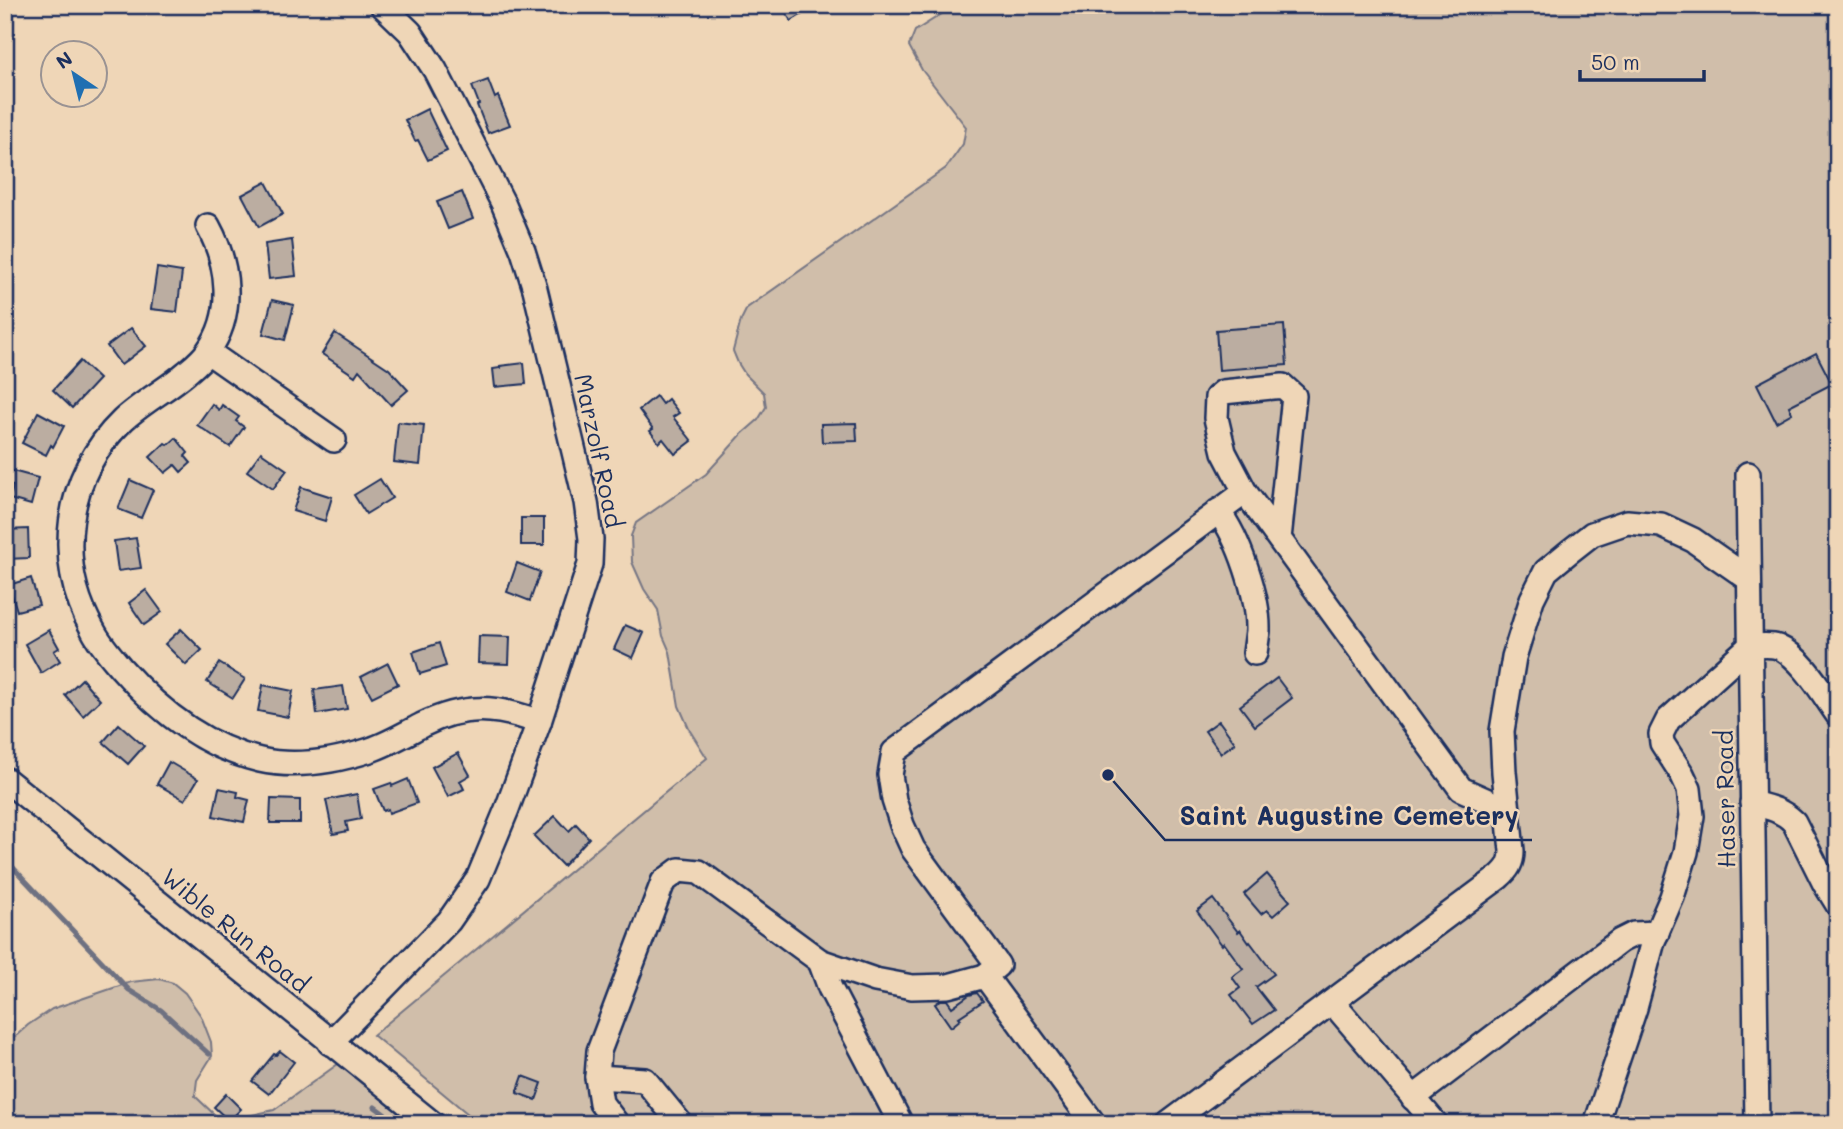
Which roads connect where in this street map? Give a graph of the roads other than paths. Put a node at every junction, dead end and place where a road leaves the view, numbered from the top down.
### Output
1 (382, 5) edge
2 (208, 226) dead end
3 (208, 352) junction
4 (334, 440) dead end
5 (1748, 474) dead end
6 (1245, 492) junction
7 (1218, 511) junction
8 (1279, 539) junction
9 (1749, 579) junction
10 (1750, 646) junction
11 (1255, 653) dead end
12 (1838, 715) edge
13 (539, 722) junction
14 (5, 779) edge
15 (1752, 803) junction
16 (1508, 810) junction
17 (1838, 905) edge
18 (1657, 933) junction
19 (820, 961) junction
20 (985, 976) junction
21 (1332, 1002) junction
22 (330, 1042) junction
23 (597, 1077) junction
24 (1413, 1098) junction
25 (433, 1124) edge
26 (617, 1124) edge
27 (681, 1124) edge
28 (901, 1124) edge
29 (1094, 1124) edge
30 (1168, 1124) edge
31 (1436, 1124) edge
32 (1595, 1124) edge
33 (1757, 1124) edge

1 - 13 street, Marzolf Road
2 - 3 street
3 - 4 street
3 - 13 street
5 - 9 street, Haser Road
6 - 7 street
6 - 8 street
6 - 8 street
7 - 11 street
7 - 20 street
8 - 16 street
9 - 10 street, Haser Road
9 - 16 street
10 - 12 street
10 - 15 street, Haser Road
10 - 18 street
13 - 22 street, Marzolf Road
14 - 22 street, Wible Run Road
15 - 17 street
15 - 33 street, Haser Road
16 - 21 street
18 - 24 street
18 - 32 street
19 - 20 street
19 - 23 street
19 - 28 street
20 - 29 street
21 - 24 street
21 - 30 street
22 - 25 street, Wible Run Road
23 - 26 street
23 - 27 street
24 - 31 street

